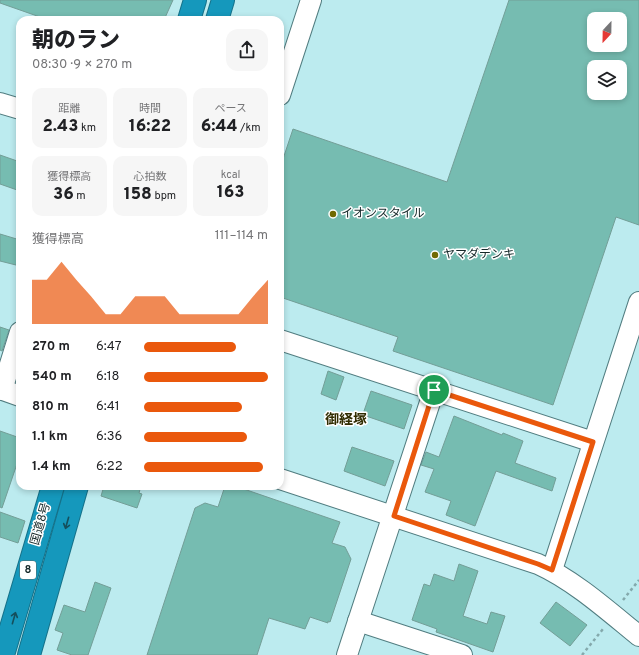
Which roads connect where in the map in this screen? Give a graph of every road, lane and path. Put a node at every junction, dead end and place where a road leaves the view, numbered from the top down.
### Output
1 (195, 0) edge
2 (223, 0) edge
3 (311, 0) edge
4 (190, 16) edge
5 (218, 16) edge
6 (284, 83) edge
7 (0, 102) edge
8 (16, 108) edge
9 (639, 302) edge
10 (284, 341) edge
11 (16, 350) edge
12 (434, 390) junction
13 (7, 392) edge
14 (593, 442) junction
15 (284, 480) edge
16 (52, 490) edge
17 (77, 490) edge
18 (394, 516) junction
19 (552, 570) junction
20 (639, 580) edge
21 (620, 604) dead end
22 (358, 621) junction
23 (604, 627) dead end
24 (639, 636) edge
25 (3, 655) edge
26 (29, 655) edge
27 (347, 655) edge
28 (462, 655) edge
29 (582, 655) edge

1 - 4 highway
2 - 5 highway
3 - 6 street
7 - 8 street
9 - 14 street
10 - 12 street
11 - 13 street
12 - 14 street
12 - 18 street
14 - 19 street
15 - 18 street
25 -> 16 highway, 国道8号 / 8
17 -> 26 highway, 国道8号 / 8
18 - 19 street
18 - 22 street
19 - 24 street
20 - 21 path
22 - 27 street
22 - 28 street
23 - 29 path

